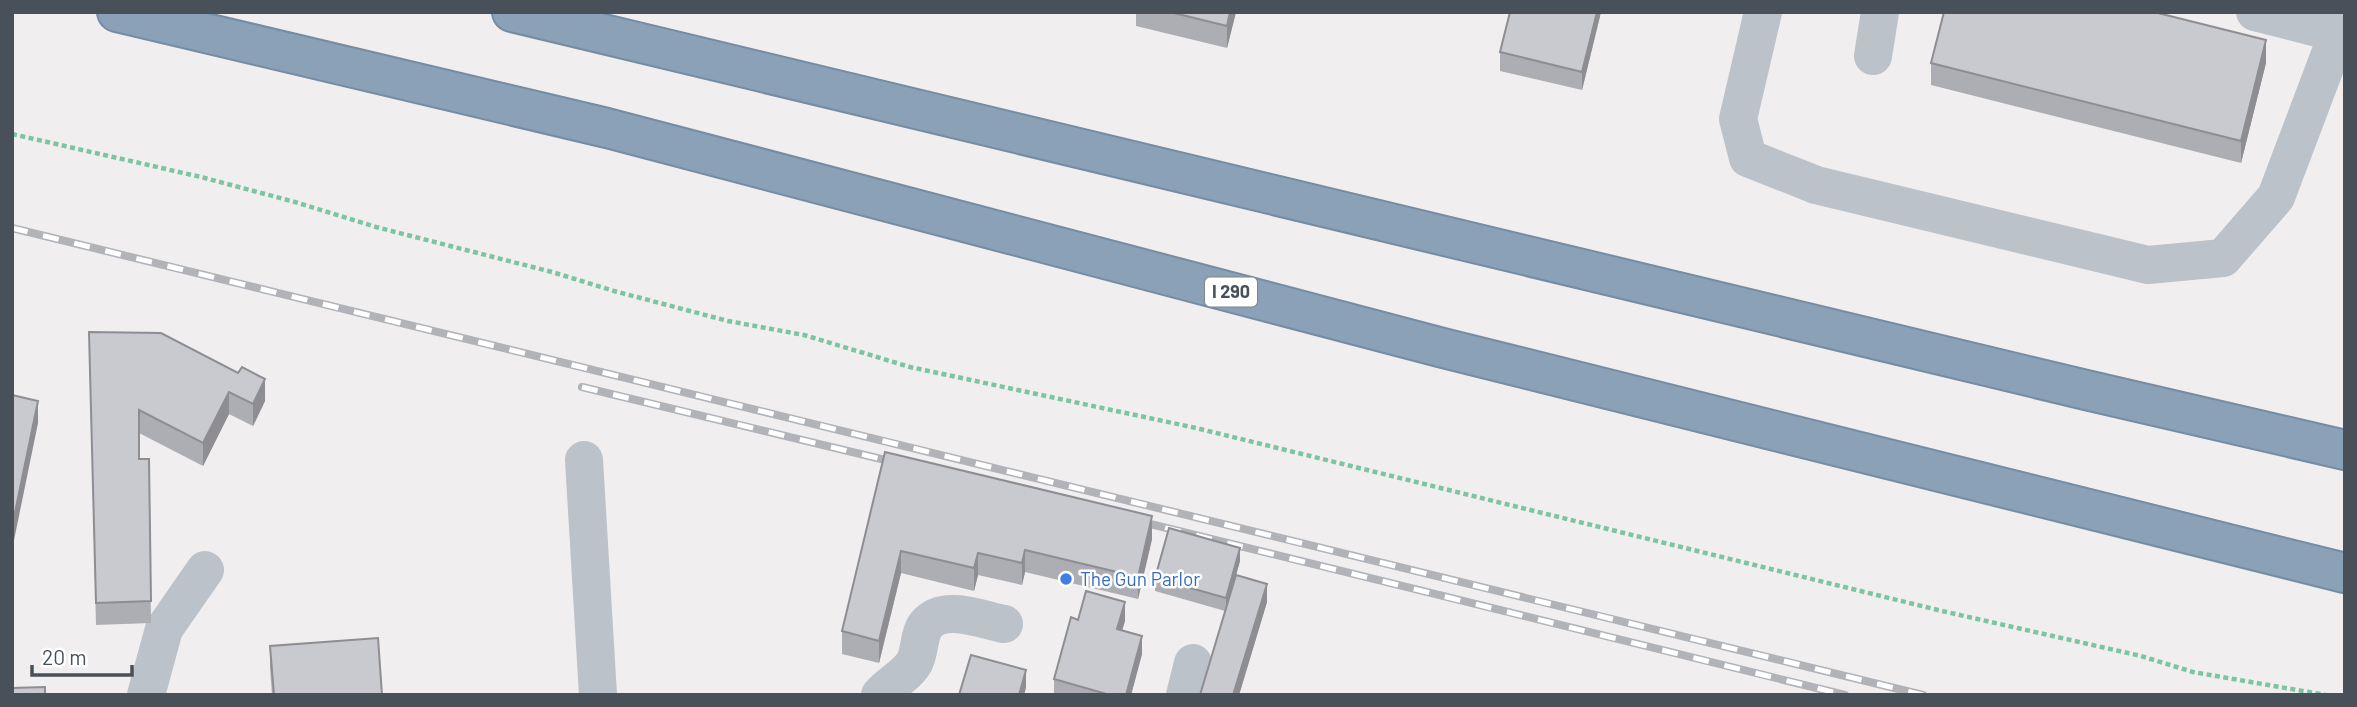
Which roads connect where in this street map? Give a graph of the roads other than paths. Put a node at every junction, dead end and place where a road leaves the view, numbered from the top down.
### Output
1 (117, 12) edge
2 (512, 12) edge
3 (1763, 12) edge
4 (1880, 12) edge
5 (2255, 12) edge
6 (2341, 34) edge
7 (1874, 56) dead end
8 (2345, 450) edge
9 (584, 460) dead end
10 (205, 570) dead end
11 (2345, 573) edge
12 (1004, 624) dead end
13 (146, 695) edge
14 (598, 695) edge
15 (880, 695) edge

1 - 11 highway, I 290
2 - 8 highway
3 - 6 street
4 - 7 street
5 - 6 street
9 - 14 street
10 - 13 street
12 - 15 street

